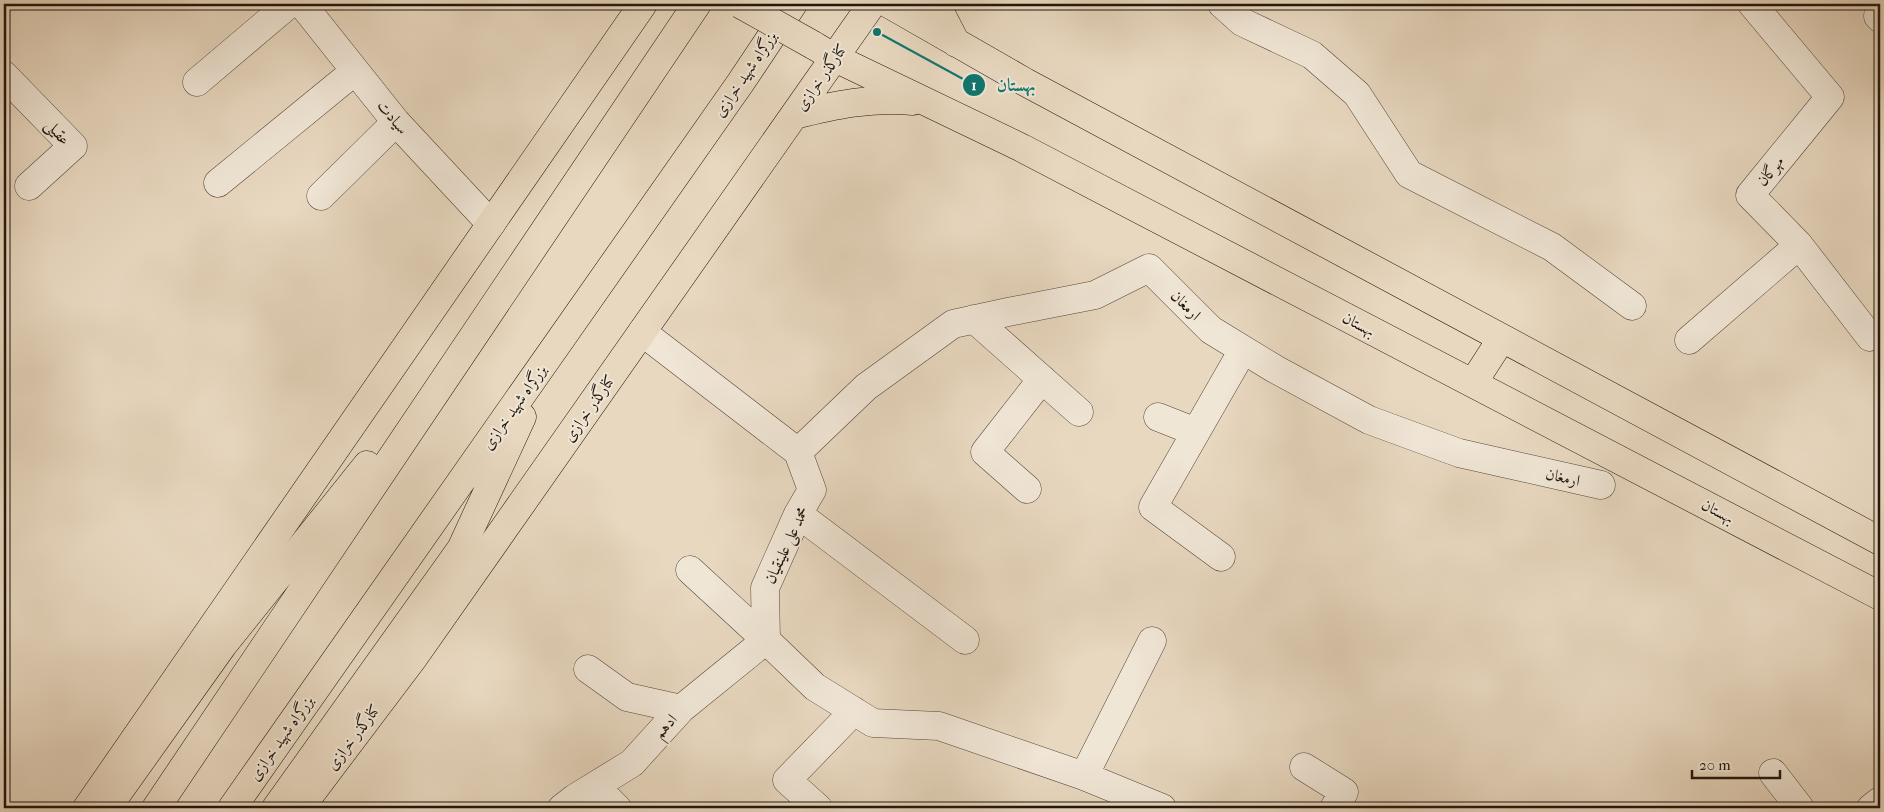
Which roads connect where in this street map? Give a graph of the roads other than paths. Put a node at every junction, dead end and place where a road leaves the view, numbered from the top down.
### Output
1 (289, 4) edge
2 (302, 4) edge
3 (616, 4) edge
4 (643, 4) edge
5 (697, 4) edge
6 (740, 4) edge
7 (793, 4) edge
8 (872, 4) edge
9 (888, 4) edge
10 (936, 4) edge
11 (1222, 4) edge
12 (1752, 4) edge
13 (1880, 14) edge
14 (1880, 18) edge
15 (618, 40) junction
16 (956, 43) junction
17 (824, 52) junction
18 (355, 70) junction
19 (4, 75) edge
20 (197, 82) dead end
21 (927, 103) junction
22 (795, 115) junction
23 (396, 122) junction
24 (218, 184) dead end
25 (29, 186) dead end
26 (321, 196) dead end
27 (491, 224) junction
28 (1799, 245) junction
29 (1632, 306) dead end
30 (488, 314) junction
31 (974, 319) junction
32 (642, 332) junction
33 (1870, 337) dead end
34 (1502, 338) junction
35 (1689, 340) dead end
36 (1243, 350) junction
37 (551, 353) junction
38 (1042, 379) junction
39 (1473, 383) junction
40 (1079, 412) dead end
41 (1158, 417) dead end
42 (1196, 432) junction
43 (798, 452) junction
44 (1601, 485) dead end
45 (1027, 489) dead end
46 (798, 514) junction
47 (1880, 542) edge
48 (1221, 557) dead end
49 (690, 570) dead end
50 (1880, 596) edge
51 (766, 640) junction
52 (965, 640) dead end
53 (1152, 641) dead end
54 (588, 669) dead end
55 (681, 708) junction
56 (854, 711) junction
57 (1304, 766) dead end
58 (1773, 773) dead end
59 (1084, 776) junction
60 (595, 786) junction
61 (1880, 801) edge
62 (87, 808) edge
63 (107, 808) edge
64 (156, 808) edge
65 (232, 808) edge
66 (276, 808) edge
67 (300, 808) edge
68 (562, 808) edge
69 (617, 808) edge
70 (818, 808) edge
71 (1162, 808) edge
72 (1334, 808) edge
73 (1800, 808) edge
74 (1871, 808) edge

1 - 20 street
2 - 18 street, سیادت
3 - 15 main road
4 - 15 main road
5 - 30 main road
6 - 17 main road, بهستان, bridge
7 - 37 main road, بزرگراه شهید خرازی
8 - 17 main road, کنارگذر خرازی
9 - 16 main road
10 - 16 main road
11 - 29 street
12 - 28 street, مهرگان
13 - 14 street
15 - 27 main road
16 - 34 main road
17 - 21 main road, بهستان
17 - 22 main road, کنارگذر خرازی
18 - 23 street, سیادت
18 - 24 street
19 - 25 street, عقیلی
21 - 22 main road
21 - 39 main road, بهستان
22 - 32 main road, کنارگذر خرازی
23 - 26 street
23 - 27 street, سیادت
27 - 62 main road
28 - 33 street
28 - 35 street
30 - 63 main road
30 - 64 main road
31 - 36 street, ارمغان
31 - 38 street
31 - 43 street, ارمغان
32 - 43 street
32 - 67 main road, کنارگذر خرازی
34 - 39 main road
34 - 47 main road
36 - 42 street
36 - 44 street, ارمغان
37 - 65 main road, بزرگراه شهید خرازی
37 - 66 main road
38 - 40 street
38 - 45 street
39 - 50 main road, بهستان
41 - 42 street
42 - 48 street
43 - 46 street, محمد علی علینقیان
46 - 51 street, محمد علی علینقیان
46 - 52 street
49 - 51 street
51 - 55 street, ادهم
51 - 56 street
53 - 59 street
54 - 55 street
55 - 60 street, ادهم
56 - 59 street
56 - 70 street
57 - 72 street
58 - 73 street
59 - 71 street
60 - 68 street, ادهم
60 - 69 street
61 - 74 street

